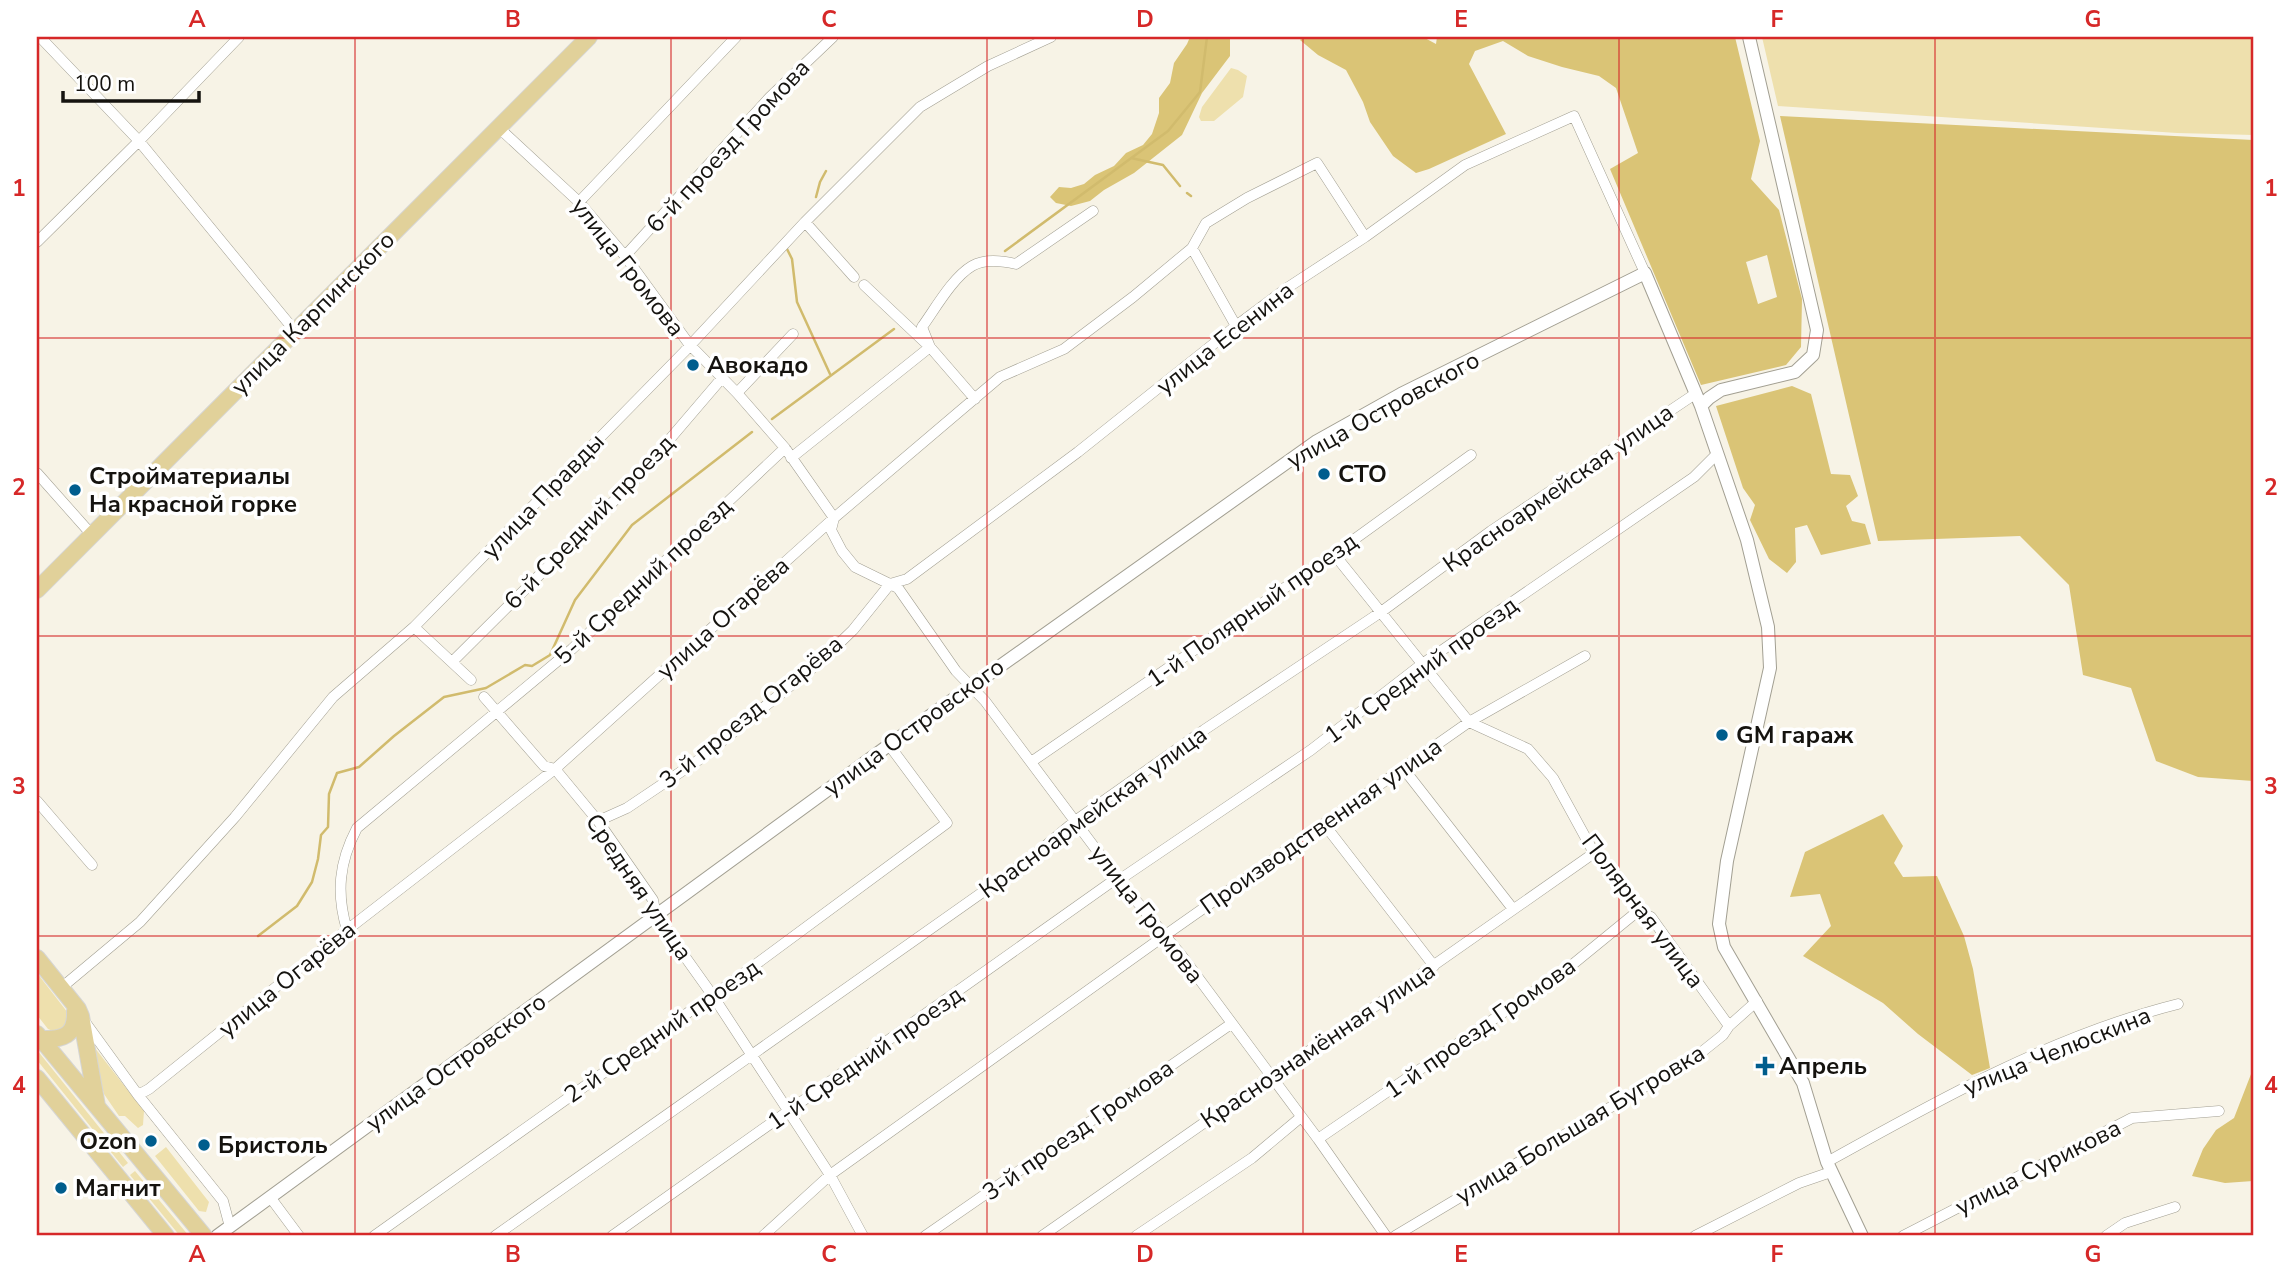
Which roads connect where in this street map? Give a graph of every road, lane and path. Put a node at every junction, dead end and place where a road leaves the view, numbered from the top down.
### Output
1 (40, 37) edge
2 (239, 37) edge
3 (589, 37) edge
4 (736, 37) edge
5 (833, 37) edge
6 (1051, 37) edge
7 (1749, 37) edge
8 (498, 127) junction
9 (139, 141) junction
10 (579, 202) junction
11 (1093, 211) dead end
12 (805, 222) junction
13 (1365, 237) junction
14 (37, 242) edge
15 (1192, 248) junction
16 (625, 256) junction
17 (1645, 273) junction
18 (854, 277) dead end
19 (864, 285) dead end
20 (1236, 326) junction
21 (295, 331) junction
22 (793, 334) dead end
23 (689, 344) junction
24 (930, 347) junction
25 (722, 378) junction
26 (737, 393) junction
27 (1695, 394) junction
28 (975, 399) junction
29 (1701, 406) junction
30 (785, 448) junction
31 (1717, 454) junction
32 (1471, 456) dead end
33 (791, 458) junction
34 (37, 474) edge
35 (834, 518) junction
36 (92, 535) junction
37 (1335, 554) junction
38 (890, 584) junction
39 (37, 590) edge
40 (1381, 612) junction
41 (414, 627) junction
42 (1585, 656) dead end
43 (453, 662) junction
44 (1422, 664) junction
45 (471, 680) dead end
46 (972, 685) junction
47 (484, 698) dead end
48 (497, 711) junction
49 (1469, 722) junction
50 (889, 745) junction
51 (1031, 762) junction
52 (1404, 768) junction
53 (555, 769) junction
54 (37, 800) edge
55 (598, 821) junction
56 (1075, 821) junction
57 (1324, 824) junction
58 (1594, 853) junction
59 (92, 865) dead end
60 (1118, 879) junction
61 (1513, 909) junction
62 (1638, 911) junction
63 (656, 916) junction
64 (347, 930) junction
65 (1164, 936) junction
66 (37, 958) edge
67 (1434, 966) junction
68 (61, 988) junction
69 (713, 996) junction
70 (1757, 1001) junction
71 (2178, 1004) dead end
72 (77, 1010) junction
73 (1231, 1024) junction
74 (1729, 1026) junction
75 (38, 1036) edge
76 (752, 1056) junction
77 (1271, 1076) junction
78 (37, 1078) edge
79 (138, 1095) junction
80 (97, 1108) junction
81 (2219, 1111) dead end
82 (789, 1112) junction
83 (1301, 1117) junction
84 (1318, 1139) junction
85 (1829, 1167) junction
86 (830, 1175) junction
87 (270, 1197) junction
88 (2175, 1207) dead end
89 (230, 1227) junction
90 (166, 1236) edge
91 (204, 1236) edge
92 (217, 1236) edge
93 (299, 1236) edge
94 (374, 1236) edge
95 (495, 1236) edge
96 (612, 1236) edge
97 (764, 1236) edge
98 (863, 1236) edge
99 (925, 1236) edge
100 (1042, 1236) edge
101 (1136, 1236) edge
102 (1386, 1236) edge
103 (1395, 1236) edge
104 (1695, 1236) edge
105 (1861, 1236) edge
106 (1903, 1236) edge
107 (2106, 1236) edge

1 - 9 street
2 - 9 street
3 - 8 main road, улица Карпинского
4 - 10 street
5 - 16 street, 6-й проезд Громова
6 - 12 street, улица Правды
7 - 29 street
8 - 10 street, улица Громова
8 - 21 main road, улица Карпинского
9 - 14 street
9 - 21 street
10 - 16 street, улица Громова
11 - 24 street
12 - 18 street
12 - 23 street, улица Правды
13 - 15 street, улица Огарёва
13 - 17 street, улица Есенина
13 - 20 street, улица Есенина
15 - 20 street
15 - 28 street, улица Огарёва
16 - 23 street, улица Громова
17 - 27 street
17 - 46 street, улица Островского
19 - 24 street
20 - 38 street, улица Есенина
21 - 36 main road, улица Карпинского
22 - 26 street
23 - 25 street, улица Громова
23 - 41 street, улица Правды
24 - 28 street
24 - 33 street
25 - 26 street, улица Громова
25 - 43 street, 6-й Средний проезд
26 - 30 street, улица Громова
27 - 29 street
27 - 40 street, Красноармейская улица
28 - 35 street, улица Огарёва
29 - 31 street
30 - 33 street, улица Громова
30 - 48 street, 5-й Средний проезд
31 - 44 street, 1-й Средний проезд
31 - 70 street
32 - 37 street, 1-й Полярный проезд
33 - 35 street, улица Громова
34 - 36 street
35 - 38 street, улица Громова
35 - 53 street, улица Огарёва
36 - 39 main road, улица Карпинского
37 - 40 street, Полярная улица
37 - 51 street, 1-й Полярный проезд
38 - 46 street, улица Громова
38 - 55 street, 3-й проезд Огарёва
40 - 44 street, Полярная улица
40 - 56 street, Красноармейская улица
41 - 43 street
41 - 68 street, улица Правды
42 - 49 street, Производственная улица
43 - 45 street
44 - 49 street, Полярная улица
44 - 60 street, 1-й Средний проезд
46 - 50 street, улица Островского
46 - 51 street, улица Громова
47 - 48 street, Средняя улица
48 - 53 street, Средняя улица
48 - 64 street, 5-й Средний проезд
49 - 52 street, Производственная улица
49 - 58 street, Полярная улица
50 - 63 street, улица Островского
50 - 69 street, 2-й Средний проезд
51 - 56 street, улица Громова
52 - 57 street, Производственная улица
52 - 61 street
53 - 55 street, Средняя улица
53 - 64 street, улица Огарёва
54 - 59 street
55 - 63 street, Средняя улица
56 - 60 street, улица Громова
56 - 76 street, Красноармейская улица
57 - 65 street, Производственная улица
57 - 67 street
58 - 61 street, Краснознамённая улица
58 - 62 street, Полярная улица
60 - 65 street, улица Громова
60 - 82 street, 1-й Средний проезд
61 - 67 street, Краснознамённая улица
62 - 74 street, Полярная улица
62 - 84 street, 1-й проезд Громова
63 - 69 street, Средняя улица
63 - 87 street, улица Островского
64 - 79 street, улица Огарёва
65 - 73 street, улица Громова
65 - 86 street, Производственная улица
66 - 68 main road
67 - 77 street, Краснознамённая улица
68 - 72 main road
69 - 76 street, Средняя улица
69 - 94 street, 2-й Средний проезд
70 - 74 street, улица Большая Бугровка
70 - 85 street
71 - 85 street, улица Челюскина
72 - 75 main road
72 - 79 street
72 - 80 main road
73 - 77 street, улица Громова
73 - 99 street, 3-й проезд Громова
74 - 103 street, улица Большая Бугровка
75 - 80 main road
76 - 82 street, Средняя улица
76 - 95 street, Красноармейская улица
77 - 83 street, улица Громова
77 - 100 street, Краснознамённая улица
78 - 90 main road
79 - 89 street
80 - 91 main road
81 - 106 street, улица Сурикова
82 - 86 street, Средняя улица
82 - 96 street, 1-й Средний проезд
83 - 84 street, улица Громова
83 - 101 street
84 - 102 street, улица Громова
85 - 104 street, улица Челюскина
85 - 105 street
86 - 97 street, Производственная улица
86 - 98 street, Средняя улица
87 - 89 street, улица Островского
87 - 93 street
88 - 107 street
89 - 92 street, улица Островского

